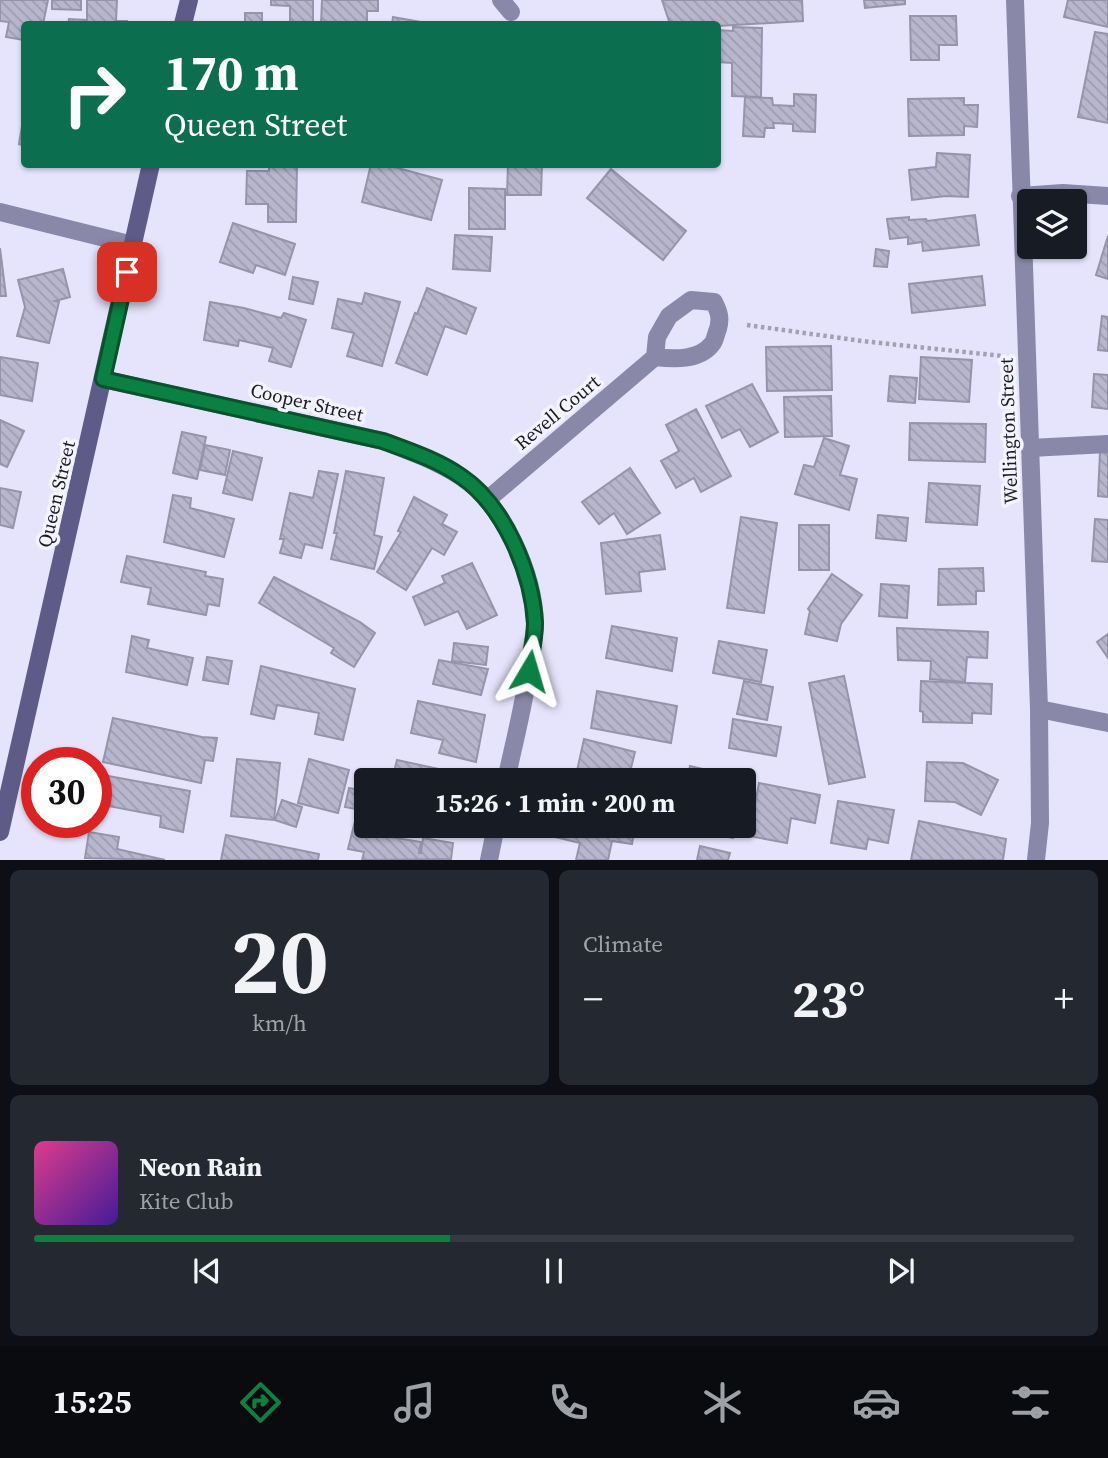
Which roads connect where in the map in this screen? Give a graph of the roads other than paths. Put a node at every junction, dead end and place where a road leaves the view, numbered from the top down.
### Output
1 (189, 0) edge
2 (1015, 0) edge
3 (185, 21) edge
4 (150, 168) edge
5 (1020, 189) edge
6 (1087, 195) edge
7 (1108, 196) edge
8 (0, 212) edge
9 (133, 245) junction
10 (1022, 259) edge
11 (655, 357) dead end
12 (103, 379) junction
13 (1108, 444) edge
14 (1030, 448) junction
15 (487, 500) junction
16 (1039, 709) junction
17 (1108, 723) edge
18 (509, 768) edge
19 (0, 832) edge
20 (493, 838) edge
21 (489, 859) edge
22 (1036, 859) edge

1 - 3 street
2 - 5 street, Wellington Street
4 - 9 street, Queen Street
6 - 7 street
8 - 9 street
9 - 12 street, Queen Street
10 - 14 street, Wellington Street
11 - 15 street, Revell Court
12 - 15 street, Cooper Street
12 - 19 street, Queen Street
13 - 14 street
14 - 16 street, Wellington Street
15 - 18 street, Cooper Street
16 - 17 street
16 - 22 street, Wellington Street
20 - 21 street

